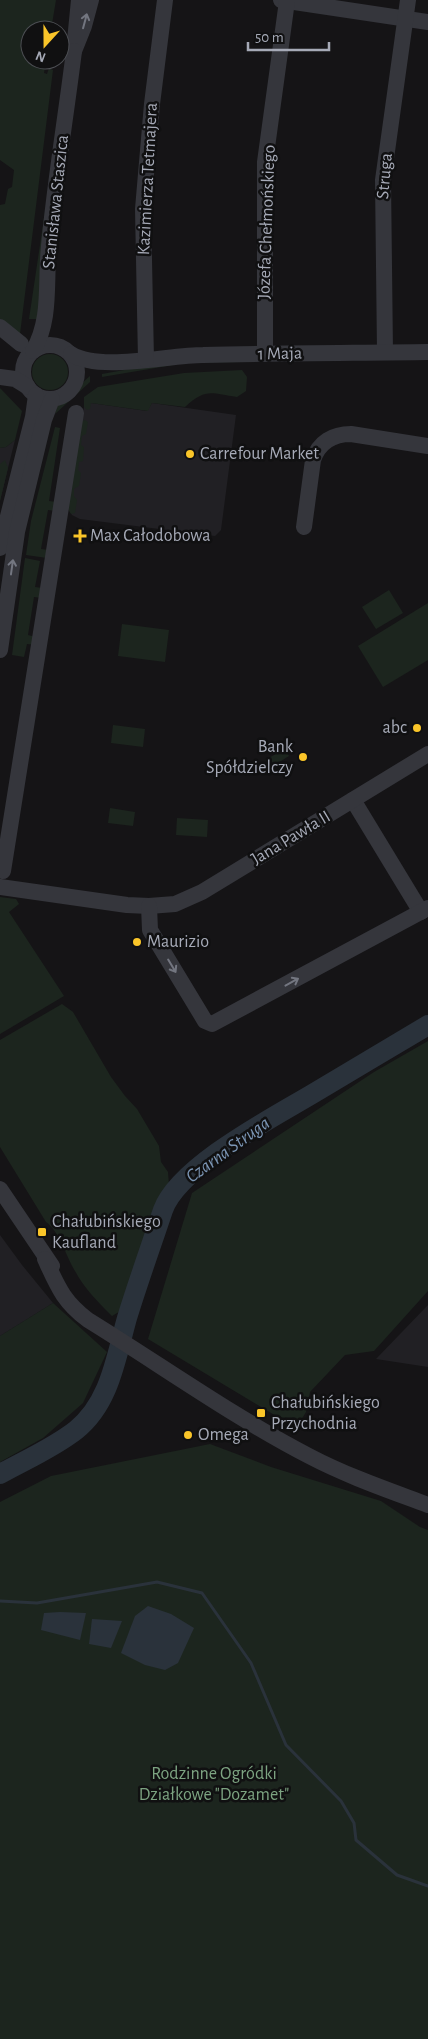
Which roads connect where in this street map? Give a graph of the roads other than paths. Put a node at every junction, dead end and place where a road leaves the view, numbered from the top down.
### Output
1 (79, 0) edge
2 (90, 0) edge
3 (165, 0) edge
4 (284, 0) edge
5 (408, 0) edge
6 (405, 19) junction
7 (428, 22) edge
8 (74, 51) junction
9 (48, 291) junction
10 (0, 327) edge
11 (66, 350) junction
12 (27, 351) junction
13 (385, 352) junction
14 (428, 352) edge
15 (265, 354) junction
16 (139, 360) junction
17 (0, 368) edge
18 (0, 377) edge
19 (75, 383) junction
20 (38, 394) junction
21 (76, 413) dead end
22 (428, 446) edge
23 (304, 527) dead end
24 (0, 548) edge
25 (0, 650) edge
26 (428, 754) edge
27 (353, 800) junction
28 (2, 879) edge
29 (149, 906) junction
30 (424, 910) edge
31 (0, 1189) edge
32 (428, 1506) edge

1 - 8 street, Stanisława Staszica
8 -> 2 street, Stanisława Staszica
3 - 16 street, Kazimierza Tetmajera
4 - 6 street
4 - 15 street, Józefa Chełmońskiego
5 - 6 street, Struga
6 - 7 street
6 - 13 street, Struga
8 - 9 street, Stanisława Staszica
9 - 11 street
9 - 12 street, Stanisława Staszica
10 - 12 street
11 - 12 street
11 - 16 street, 1 Maja
11 - 19 street
12 - 17 street
12 - 20 street
13 - 14 street, 1 Maja
13 - 15 street, 1 Maja
15 - 16 street, 1 Maja
16 - 19 street, 1 Maja
18 - 20 street
19 - 20 street
20 - 24 street
25 -> 20 street
21 - 28 street
22 - 23 street
26 - 27 street, Jana Pawła II
27 - 29 street, Jana Pawła II
27 - 30 street
28 - 29 street, Jana Pawła II
29 -> 30 street
31 - 32 street

